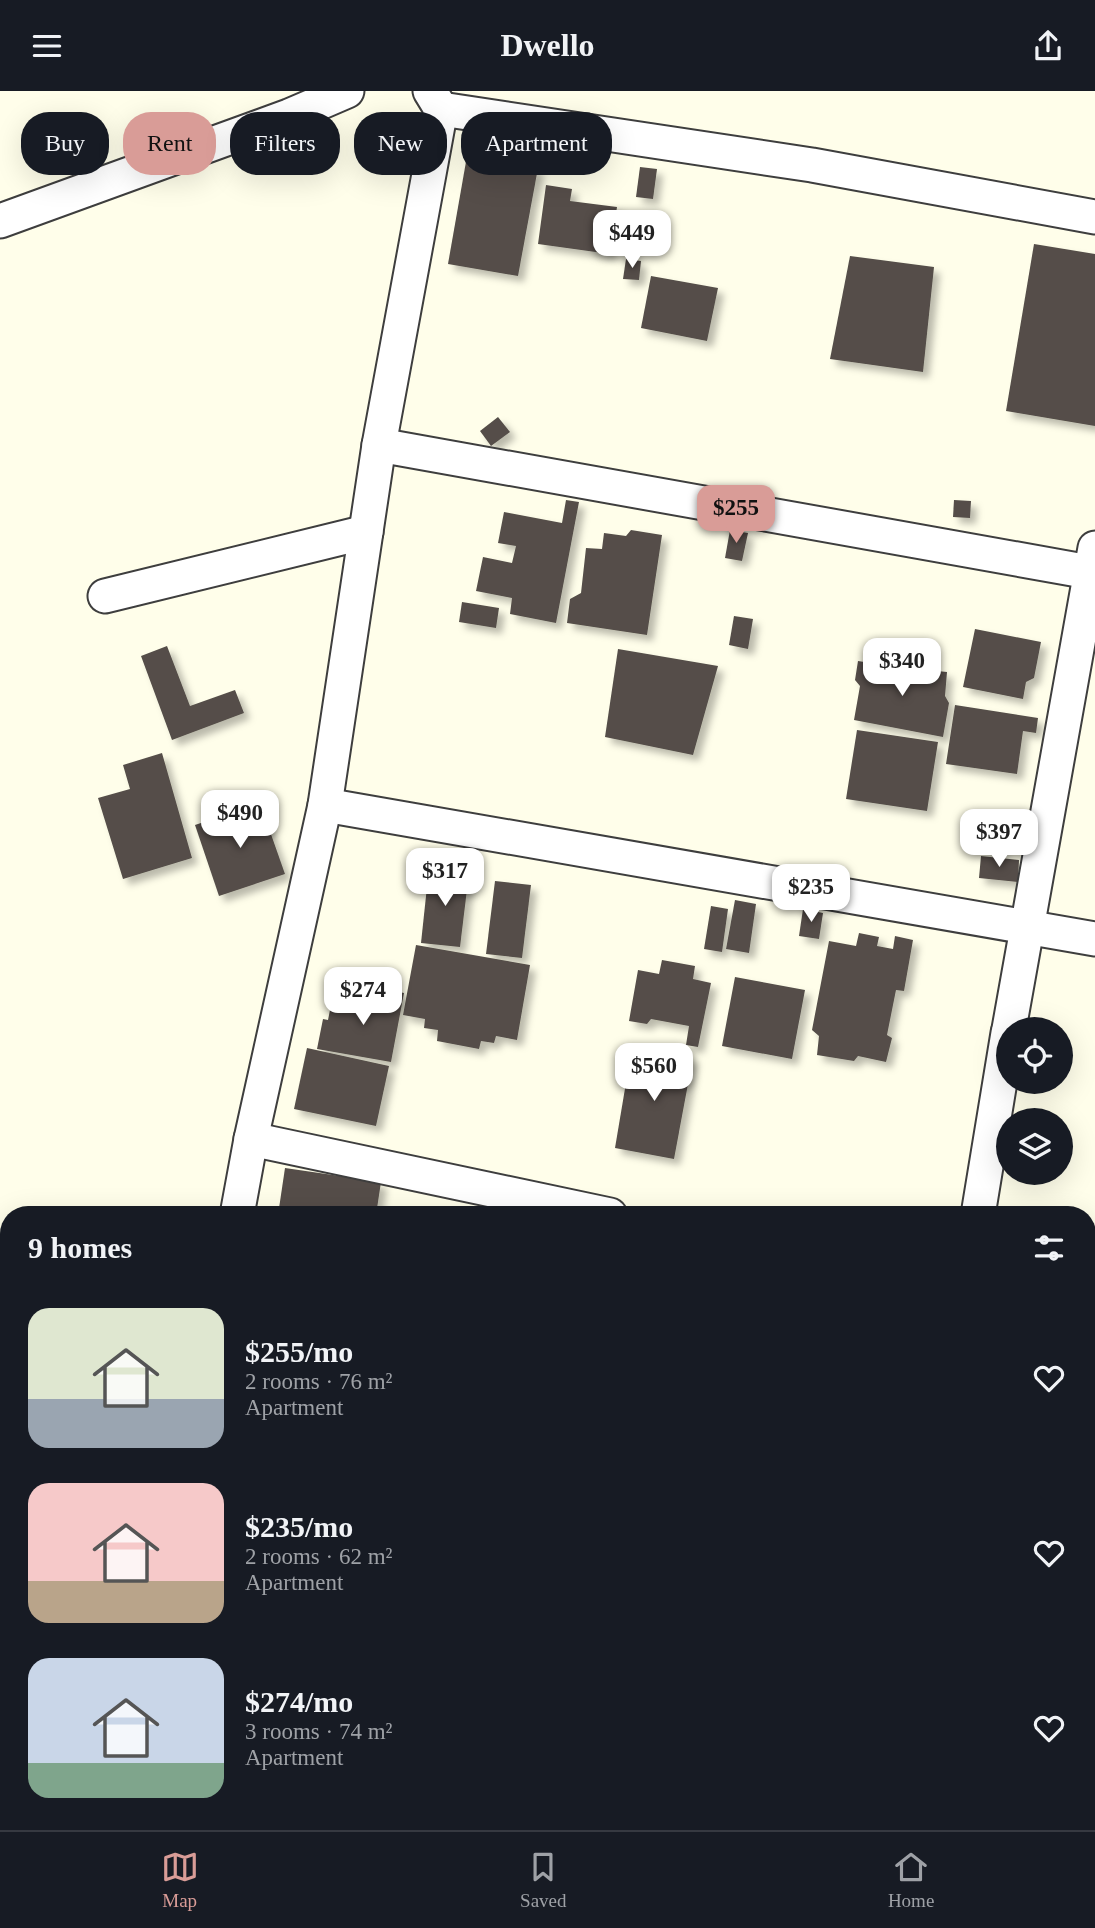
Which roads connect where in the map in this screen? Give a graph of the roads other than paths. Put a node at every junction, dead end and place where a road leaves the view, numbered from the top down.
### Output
1 (346, 91) edge
2 (435, 100) edge
3 (1095, 217) edge
4 (0, 221) edge
5 (379, 445) junction
6 (366, 531) junction
7 (1094, 564) edge
8 (105, 596) dead end
9 (325, 805) junction
10 (1026, 927) junction
11 (1095, 939) edge
12 (1010, 1017) edge
13 (998, 1094) edge
14 (251, 1139) junction
15 (239, 1206) edge
16 (567, 1206) edge
17 (979, 1206) edge

1 - 4 street
2 - 3 street
2 - 5 street
5 - 6 street
5 - 7 street
6 - 8 street
6 - 9 street
7 - 10 street
9 - 10 street
9 - 14 street
10 - 11 street
10 - 12 street
13 - 17 street
14 - 15 street
14 - 16 street

